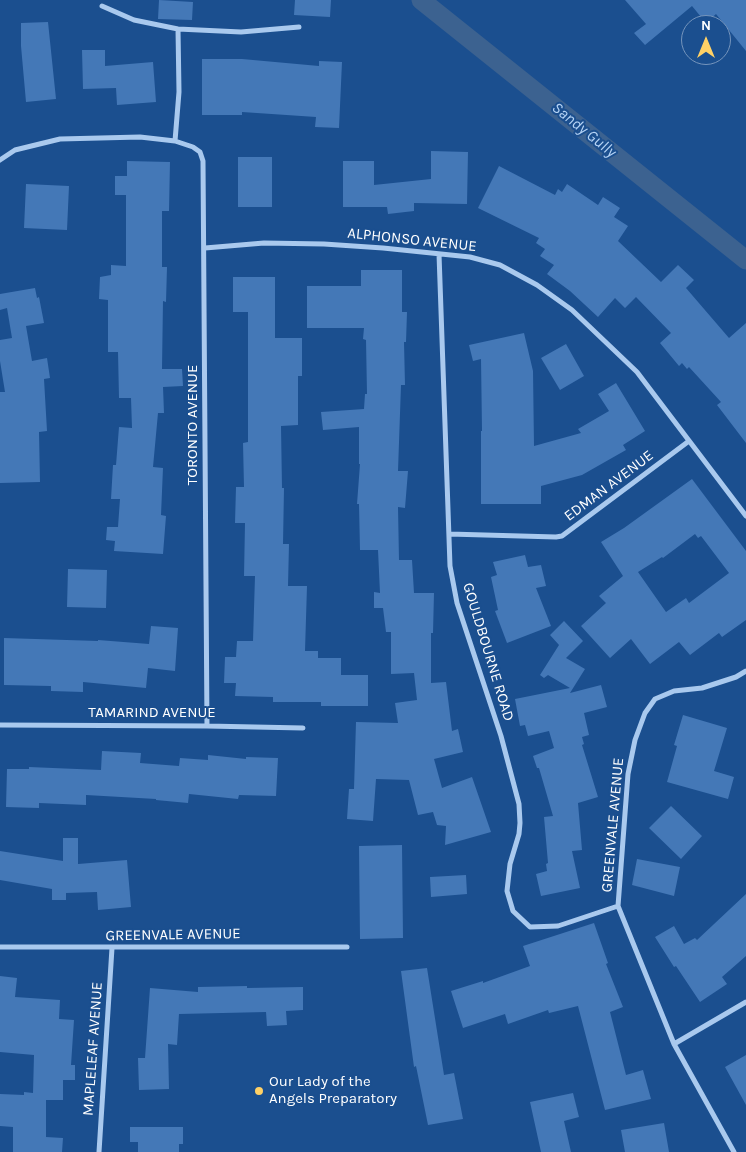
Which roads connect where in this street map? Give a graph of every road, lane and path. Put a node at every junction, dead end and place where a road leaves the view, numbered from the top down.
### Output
1 (102, 6) dead end
2 (299, 27) dead end
3 (178, 29) junction
4 (175, 141) junction
5 (0, 160) edge
6 (205, 248) junction
7 (439, 254) junction
8 (689, 441) junction
9 (746, 516) edge
10 (449, 534) junction
11 (746, 671) edge
12 (0, 725) edge
13 (207, 726) junction
14 (303, 728) dead end
15 (618, 906) junction
16 (558, 926) joint
17 (347, 946) dead end
18 (0, 947) edge
19 (112, 948) junction
20 (746, 1002) edge
21 (674, 1044) junction
22 (99, 1152) edge
23 (734, 1152) edge

1 - 3 street
2 - 3 street
3 - 4 street
4 - 5 street, TORONTO AVENUE
4 - 6 street, TORONTO AVENUE
6 - 7 street, ALPHONSO AVENUE
6 - 13 street, TORONTO AVENUE
7 - 8 street, ALPHONSO AVENUE
7 - 10 street, GOULDBOURNE ROAD
8 - 9 street, ALPHONSO AVENUE
8 - 10 street, EDMAN AVENUE
10 - 16 street, GOULDBOURNE ROAD
11 - 15 street, GREENVALE AVENUE
12 - 13 street, TAMARIND AVENUE
13 - 14 street, TAMARIND AVENUE
15 - 16 street, GREENVALE AVENUE
15 - 21 street, GREENVALE AVENUE
17 - 19 street, GREENVALE AVENUE
18 - 19 street, GREENVALE AVENUE
19 - 22 street, MAPLELEAF AVENUE
20 - 21 street
21 - 23 street, GREENVALE AVENUE

